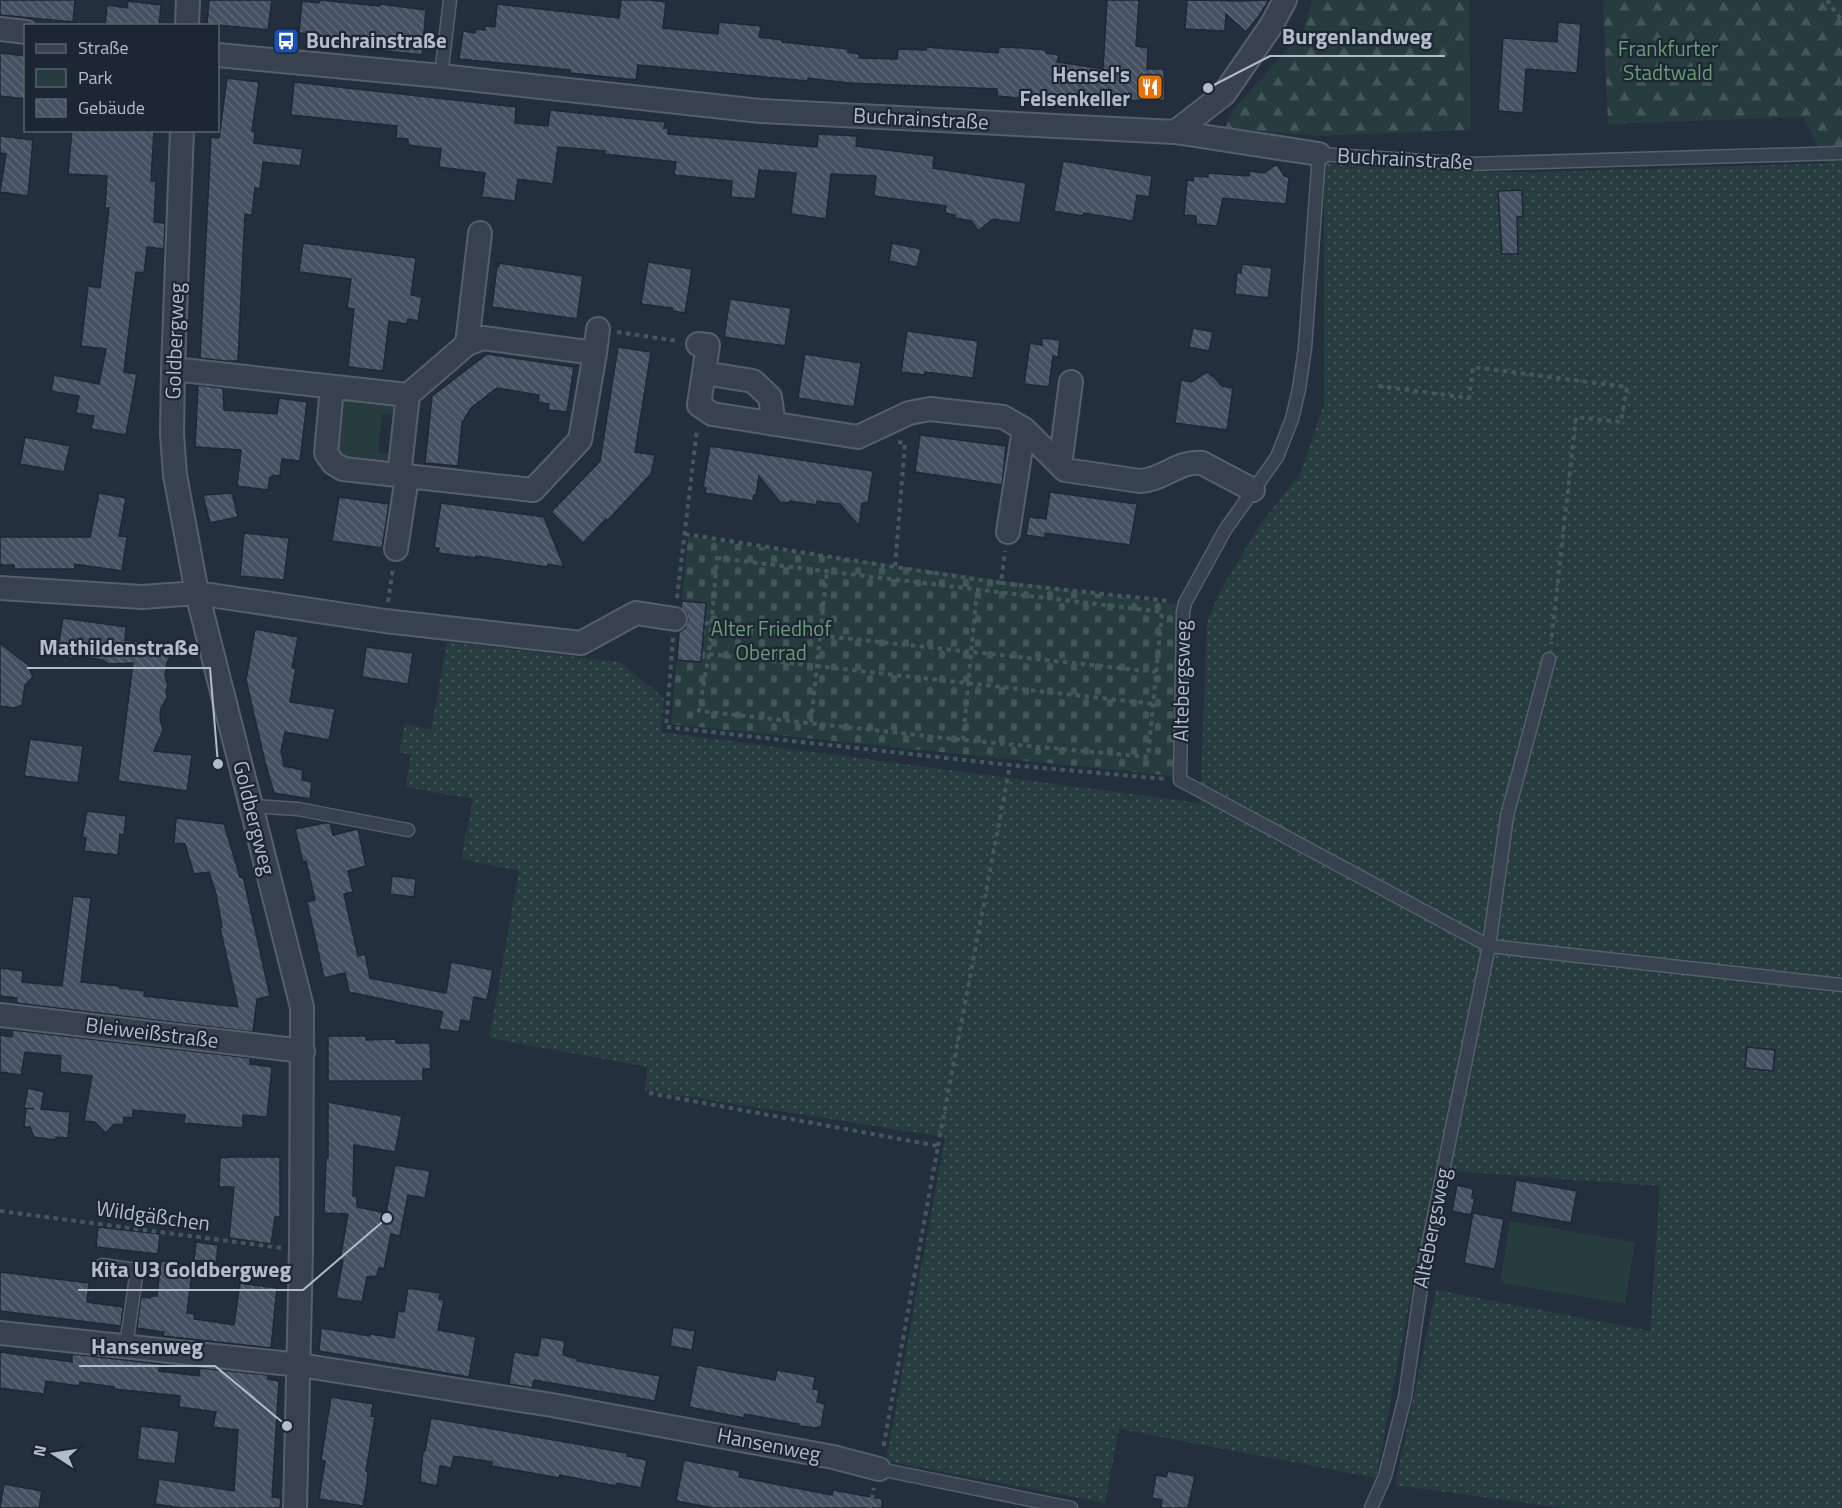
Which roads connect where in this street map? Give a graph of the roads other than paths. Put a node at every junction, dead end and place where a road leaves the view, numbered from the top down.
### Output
1 (188, 0) edge
2 (450, 0) edge
3 (1285, 0) edge
4 (1298, 0) edge
5 (187, 24) edge
6 (1271, 26) junction
7 (0, 29) edge
8 (24, 32) edge
9 (219, 55) edge
10 (441, 76) junction
11 (182, 132) edge
12 (1175, 132) junction
13 (1842, 153) edge
14 (1319, 154) junction
15 (480, 233) dead end
16 (598, 329) road end
17 (467, 344) junction
18 (698, 344) road end
19 (595, 353) junction
20 (173, 369) junction
21 (704, 373) junction
22 (1071, 382) dead end
23 (332, 387) junction
24 (408, 395) junction
25 (774, 424) junction
26 (1024, 429) junction
27 (1060, 465) junction
28 (403, 477) junction
29 (1253, 490) junction
30 (1008, 532) road end
31 (396, 549) road end
32 (0, 588) edge
33 (197, 593) junction
34 (675, 619) road end
35 (1549, 659) road end
36 (252, 806) junction
37 (408, 830) dead end
38 (1489, 946) junction
39 (1842, 986) edge
40 (0, 1015) edge
41 (303, 1051) junction
42 (102, 1265) dead end
43 (0, 1333) edge
44 (126, 1346) junction
45 (300, 1365) junction
46 (879, 1469) joint
47 (295, 1508) edge
48 (1071, 1508) edge
49 (1371, 1508) edge

1 - 5 street
2 - 10 lane
3 - 6 street
4 - 6 lane
6 - 12 street
7 - 8 street
9 - 10 street, Buchrainstraße
10 - 12 street, Buchrainstraße
11 - 20 street, Goldbergweg
12 - 14 street, Buchrainstraße
13 - 14 lane, Buchrainstraße
14 - 29 lane, Altebergsweg
15 - 17 street
16 - 19 street
17 - 19 street
17 - 24 street
18 - 21 street
19 - 28 street
20 - 23 street
20 - 33 street, Goldbergweg
21 - 25 street
21 - 25 street
22 - 27 street
23 - 24 street
23 - 28 street
24 - 28 street
25 - 26 street
26 - 27 street
26 - 30 street
27 - 29 street
28 - 31 street
29 - 38 lane, Altebergsweg
32 - 33 street
33 - 34 street
33 - 36 street, Goldbergweg
35 - 38 lane, Altebergsweg
36 - 37 lane
36 - 41 street, Goldbergweg
38 - 39 lane
38 - 49 lane, Altebergsweg
40 - 41 street, Bleiweißstraße
41 - 45 street, Goldbergweg
42 - 44 lane
43 - 44 street, Hansenweg
44 - 45 street, Hansenweg
45 - 46 street, Hansenweg
45 - 47 street, Goldbergweg
46 - 48 lane, Hansenweg

